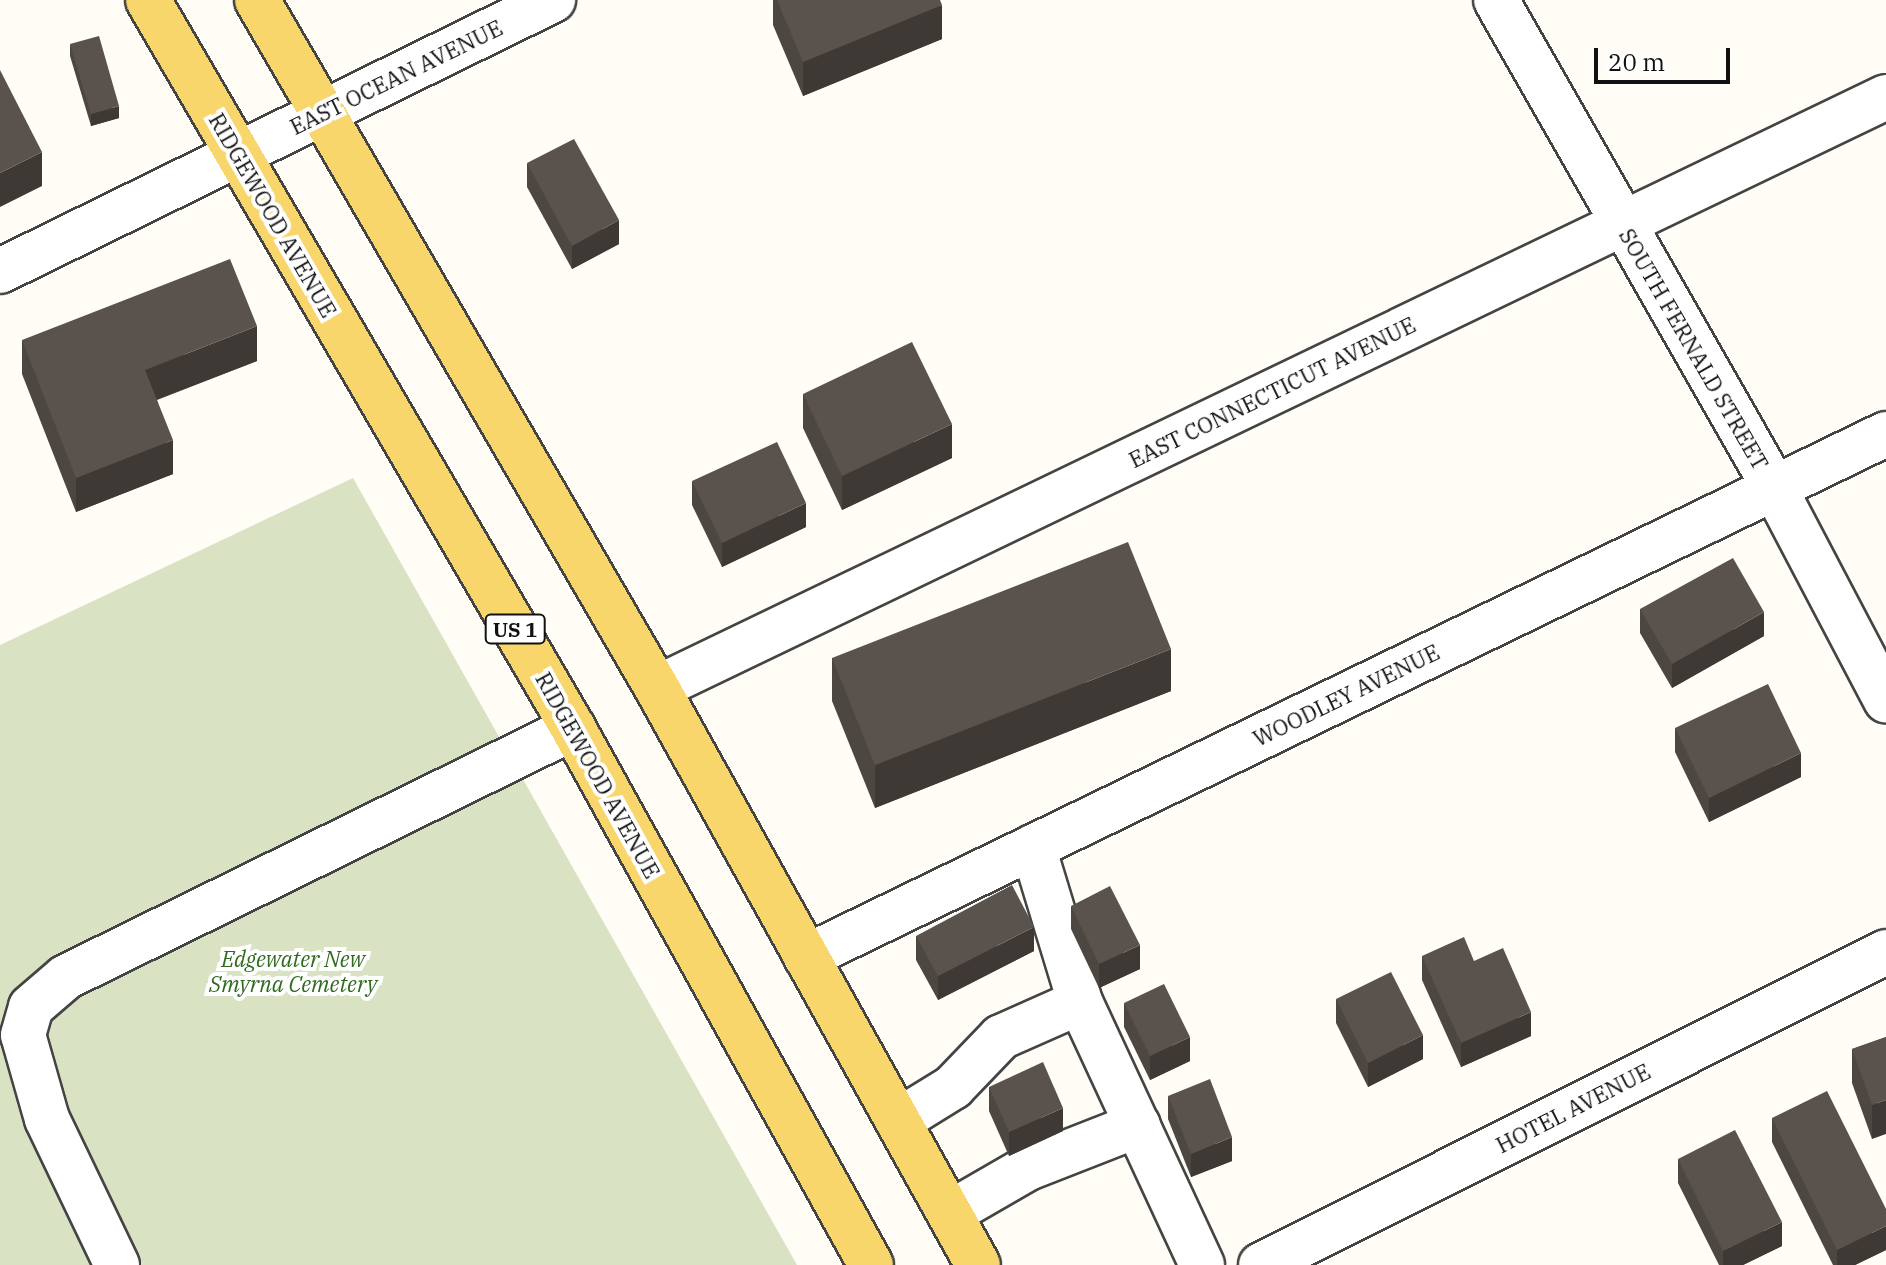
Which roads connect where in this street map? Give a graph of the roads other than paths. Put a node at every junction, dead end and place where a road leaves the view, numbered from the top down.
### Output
1 (148, 0) edge
2 (257, 0) edge
3 (553, 0) edge
4 (1496, 0) edge
5 (1886, 97) edge
6 (323, 113) junction
7 (239, 155) junction
8 (1622, 224) junction
9 (0, 271) edge
10 (1886, 434) edge
11 (1774, 487) junction
12 (657, 688) junction
13 (1886, 700) edge
14 (573, 728) junction
15 (1033, 847) junction
16 (1886, 952) edge
17 (806, 957) junction
18 (1080, 1002) junction
19 (898, 1121) junction
20 (1138, 1125) junction
21 (950, 1213) junction
22 (117, 1265) edge
23 (871, 1265) edge
24 (978, 1265) edge
25 (1202, 1265) edge
26 (1261, 1265) edge

1 - 7 main road, RIDGEWOOD AVENUE / US 1
2 - 6 main road
3 - 6 street, EAST OCEAN AVENUE
4 - 8 street, SOUTH FERNALD STREET
5 - 8 street, EAST CONNECTICUT AVENUE
6 - 7 street, EAST OCEAN AVENUE
6 - 12 main road
7 - 9 street, EAST OCEAN AVENUE
7 - 14 main road, RIDGEWOOD AVENUE / US 1
8 - 11 street, SOUTH FERNALD STREET
8 - 12 street, EAST CONNECTICUT AVENUE
10 - 11 street, WOODLEY AVENUE
11 - 13 street, SOUTH FERNALD STREET
11 - 15 street, WOODLEY AVENUE
12 - 17 main road
14 - 22 street
14 - 23 main road, RIDGEWOOD AVENUE / US 1
15 - 17 street, WOODLEY AVENUE
15 - 18 street
16 - 26 street, HOTEL AVENUE
17 - 19 main road
18 - 19 street
18 - 20 street
19 - 21 main road
20 - 21 street
20 - 25 street
21 - 24 main road

